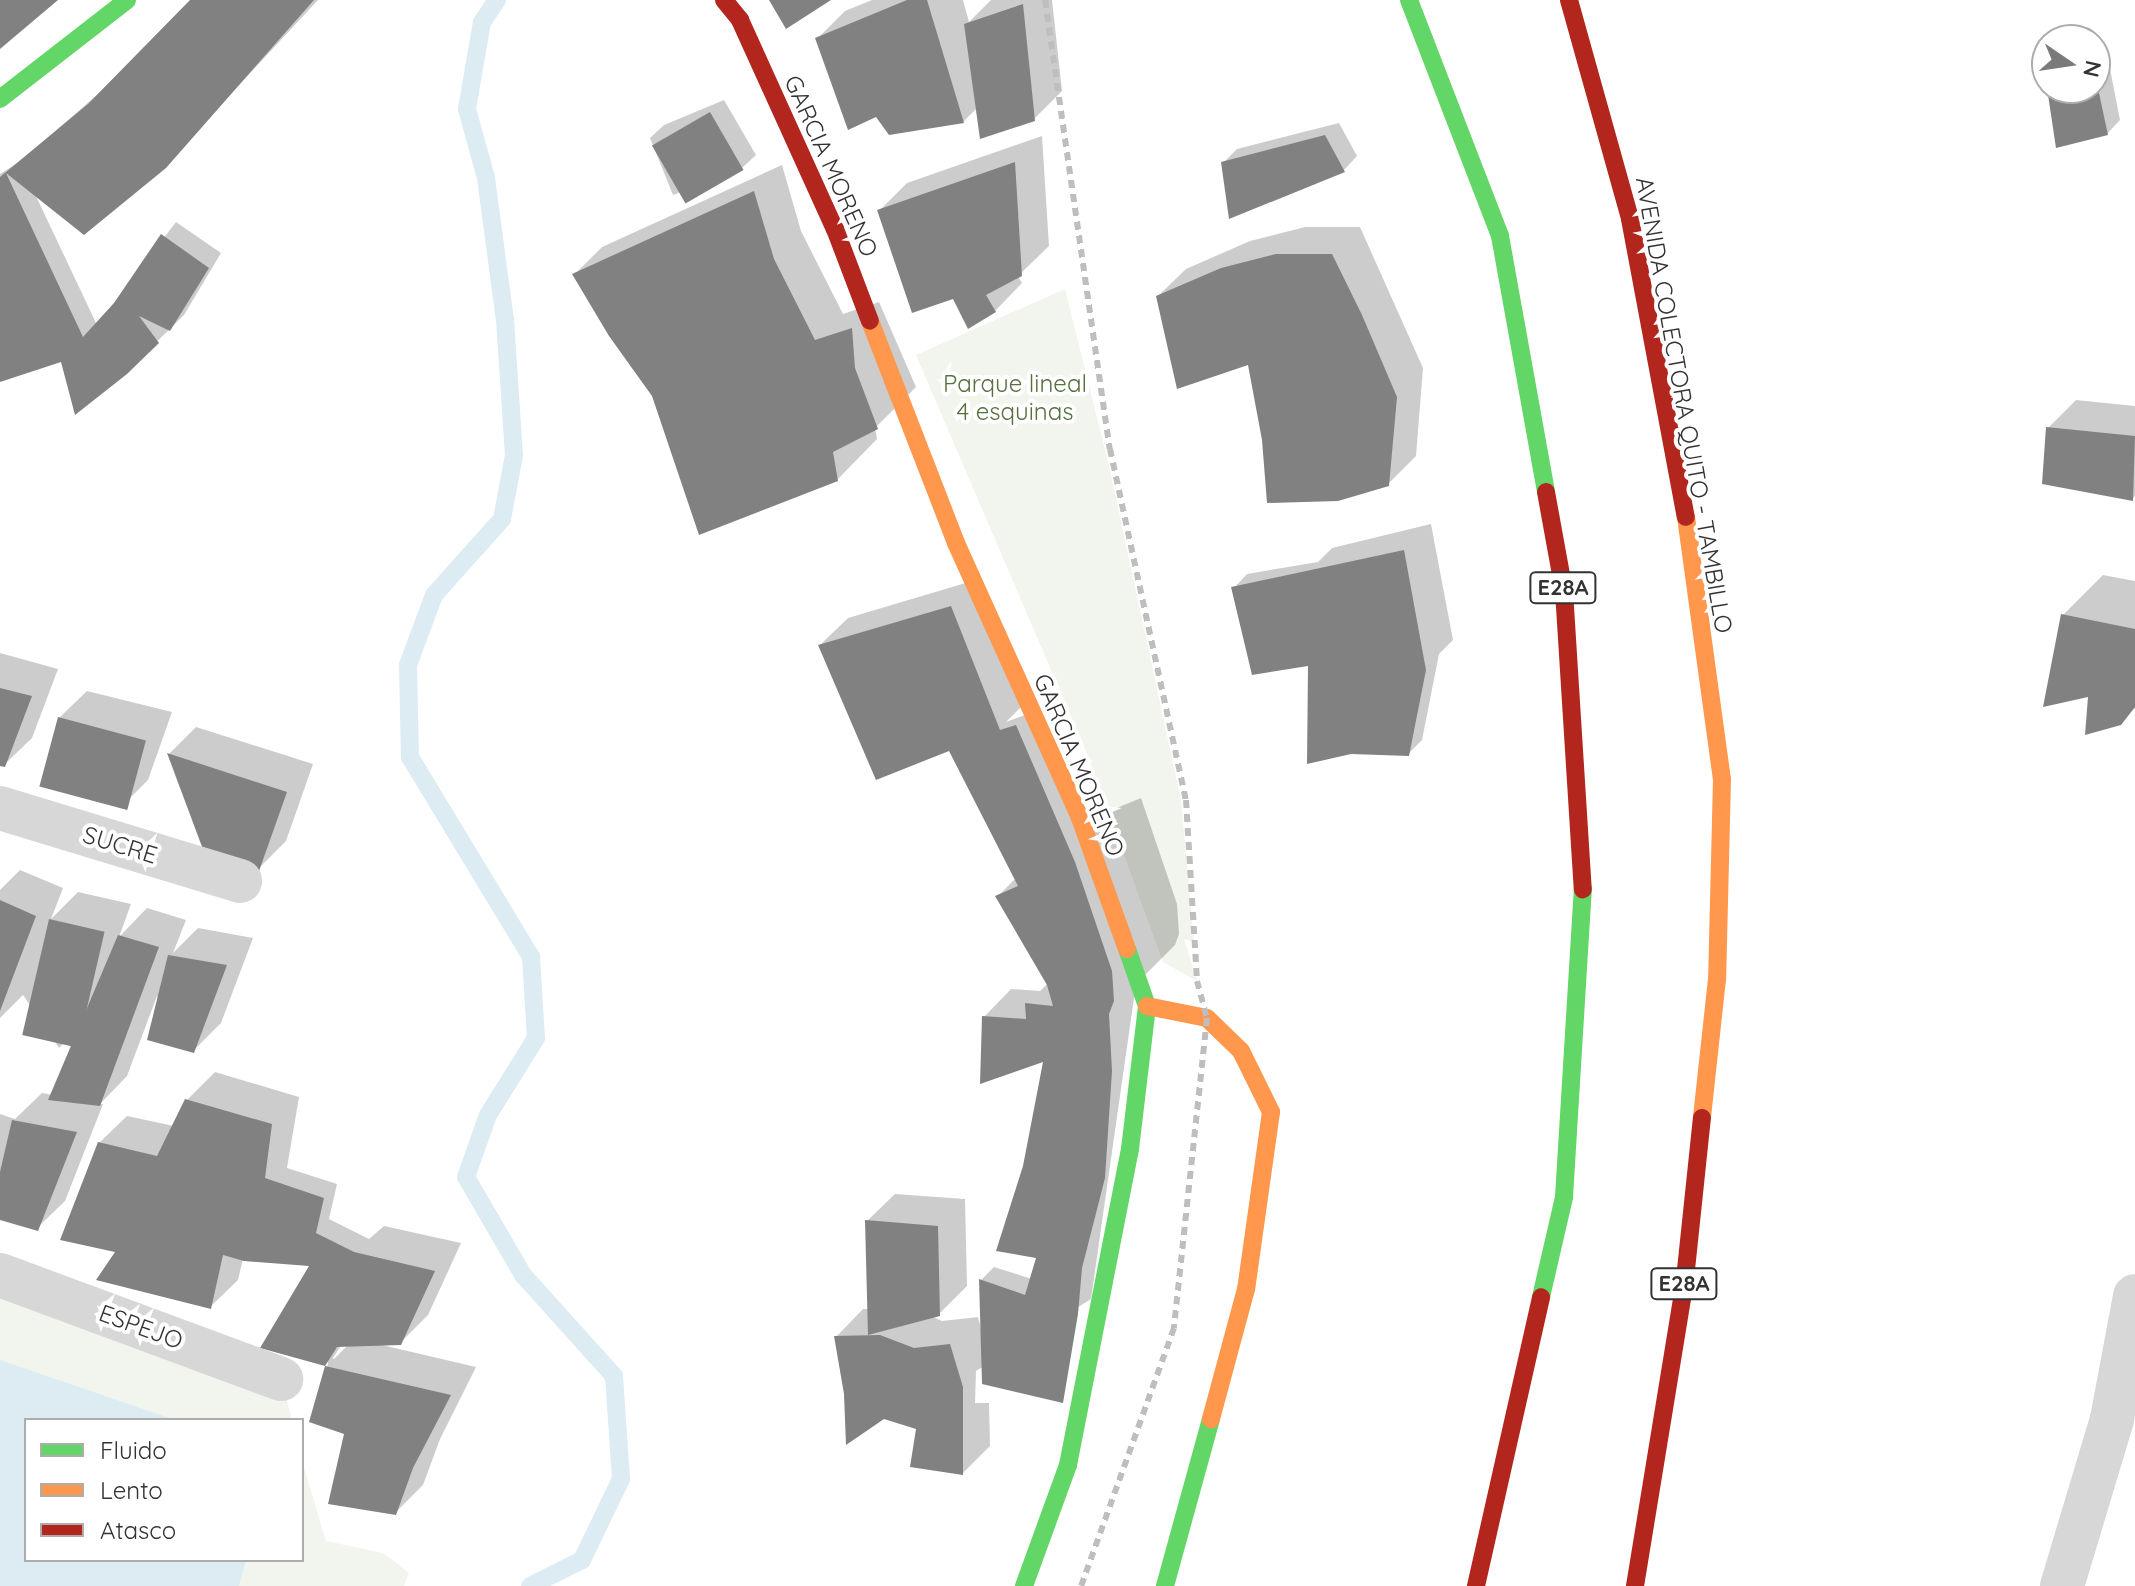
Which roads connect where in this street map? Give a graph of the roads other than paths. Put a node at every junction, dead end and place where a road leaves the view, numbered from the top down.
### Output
1 (127, 0) edge
2 (724, 0) edge
3 (1409, 0) edge
4 (1569, 0) edge
5 (0, 99) edge
6 (0, 808) edge
7 (240, 881) dead end
8 (1147, 1006) junction
9 (0, 1275) edge
10 (2135, 1296) edge
11 (281, 1379) dead end
12 (1024, 1586) edge
13 (1165, 1586) edge
14 (1476, 1586) edge
15 (1635, 1586) edge
16 (2062, 1586) edge

1 - 5 main road
2 - 8 main road, GARCIA MORENO
3 - 14 main road, E28A
4 - 15 main road, AVENIDA COLECTORA QUITO - TAMBILLO / E28A
6 - 7 street, SUCRE
8 - 12 main road, GARCIA MORENO
8 - 13 main road
9 - 11 street, ESPEJO
10 - 16 street

